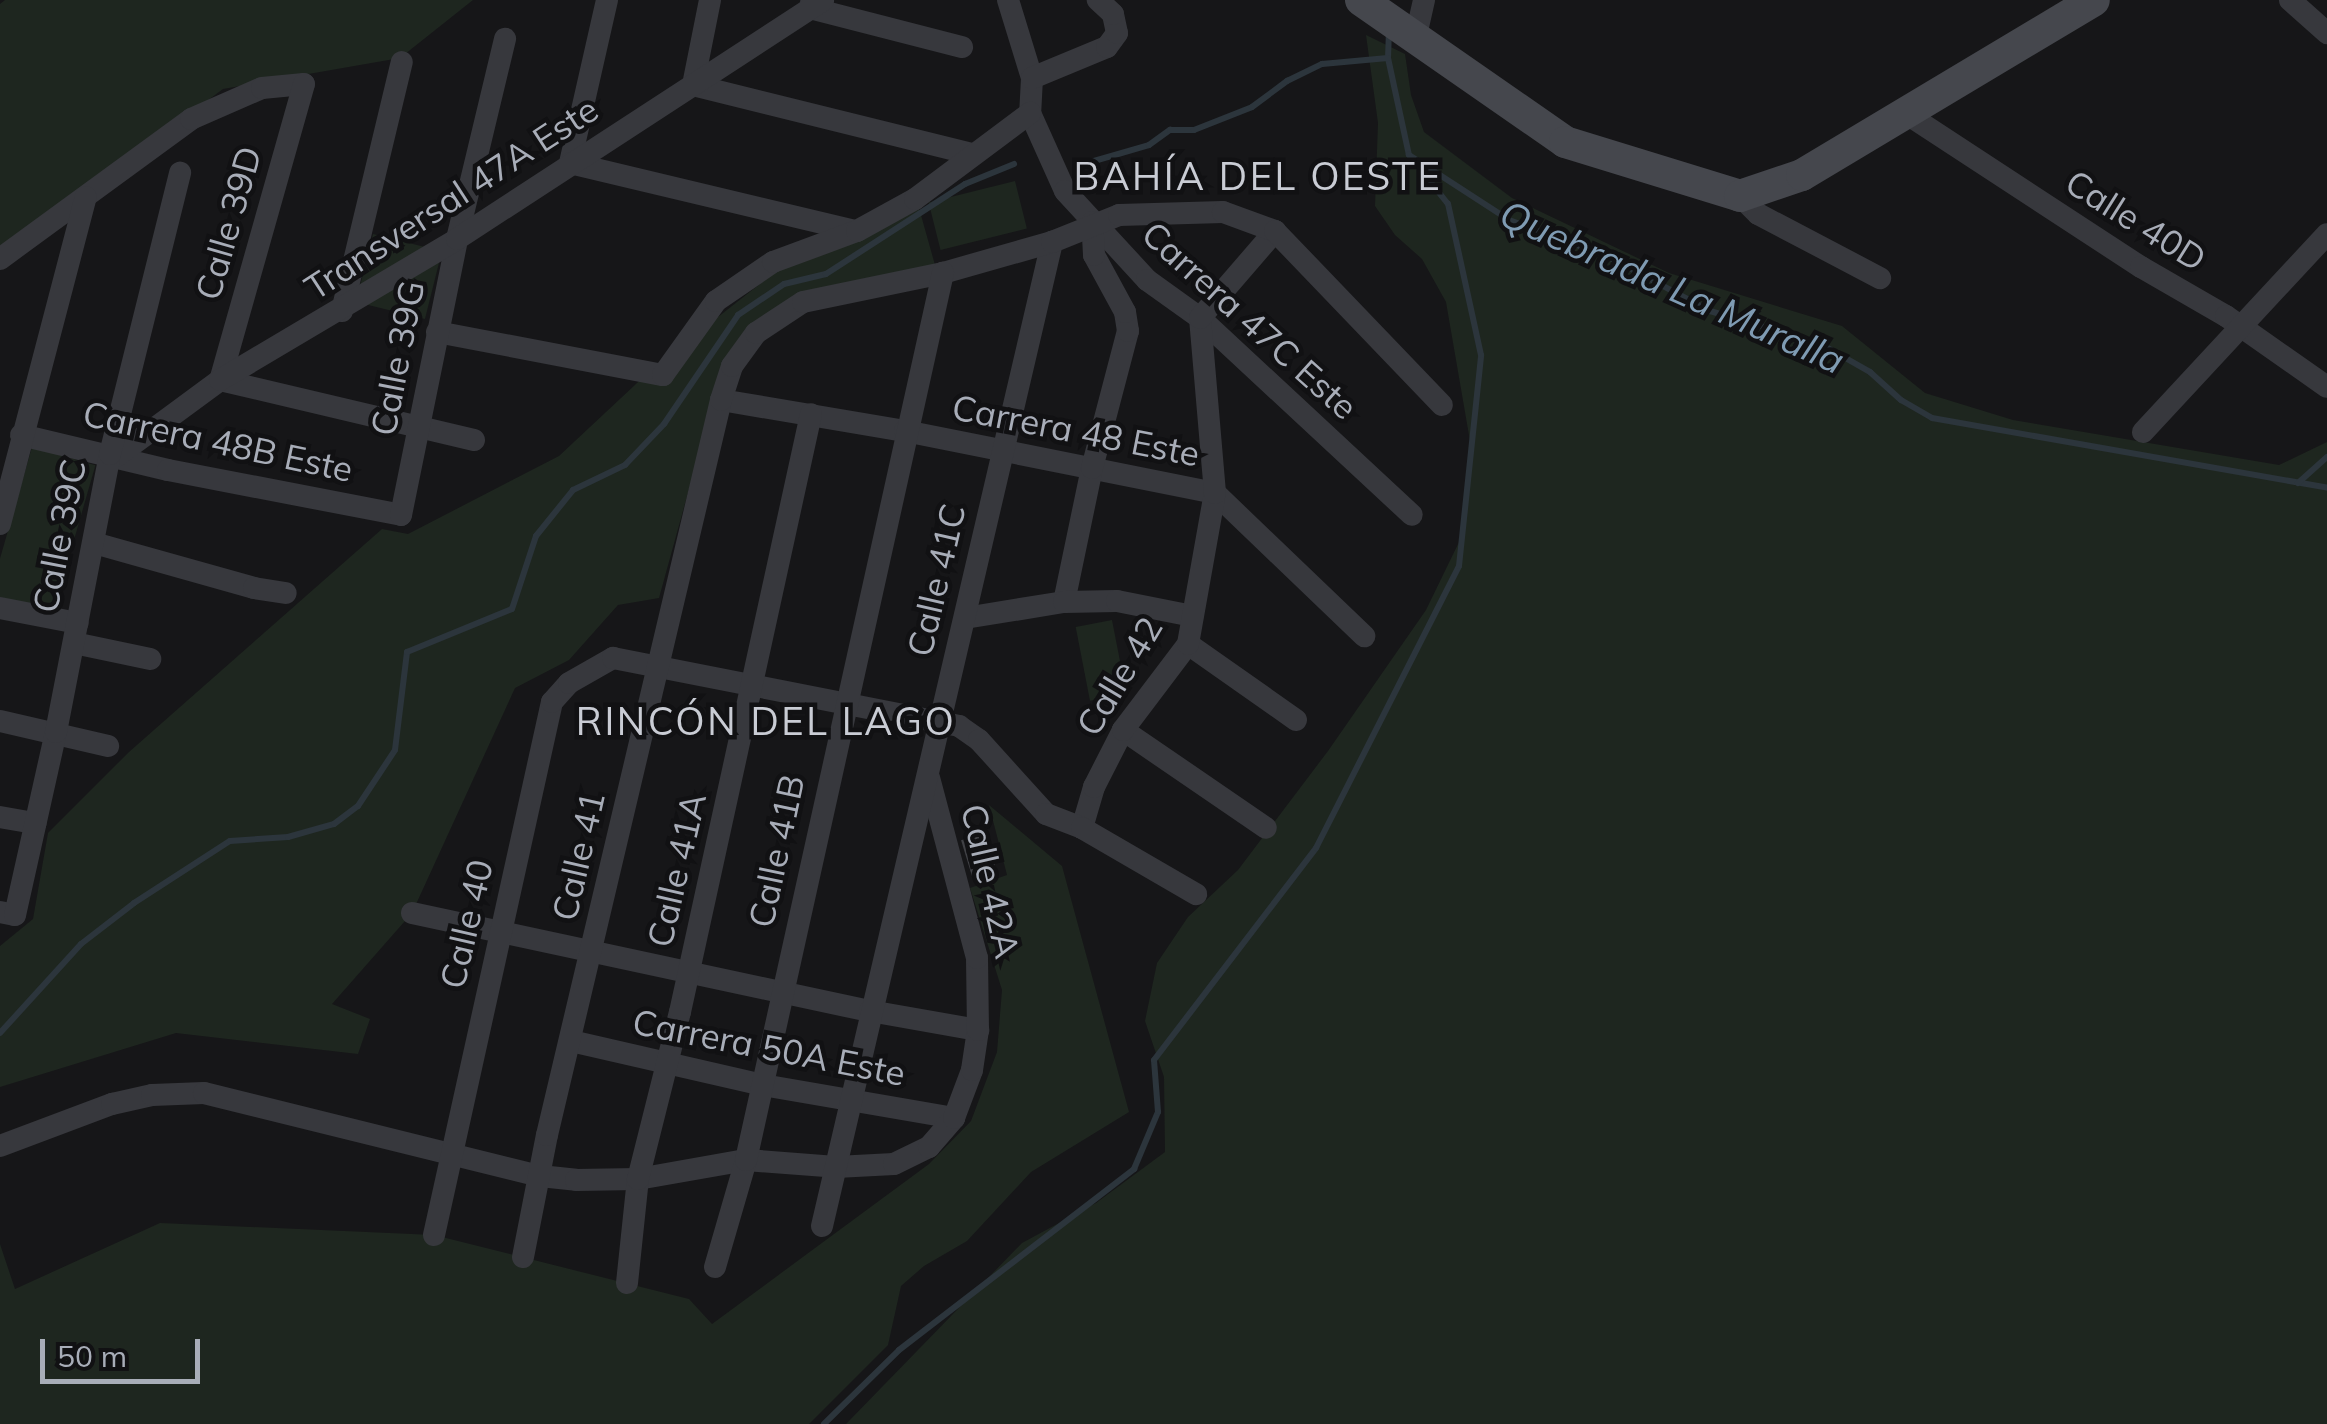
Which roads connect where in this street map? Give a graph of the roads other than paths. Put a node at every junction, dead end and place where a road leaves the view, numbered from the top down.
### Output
1 (607, 0) edge
2 (710, 0) edge
3 (1008, 0) edge
4 (1098, 0) edge
5 (1424, 0) edge
6 (2094, 0) edge
7 (2290, 0) edge
8 (815, 3) edge
9 (1366, 3) edge
10 (2327, 33) edge
11 (1408, 36) junction
12 (505, 39) dead end
13 (962, 47) dead end
14 (402, 62) dead end
15 (1032, 78) junction
16 (693, 85) junction
17 (1030, 113) junction
18 (1907, 114) junction
19 (971, 154) junction
20 (570, 163) junction
21 (180, 173) dead end
22 (1740, 196) junction
23 (86, 197) junction
24 (1092, 222) junction
25 (857, 231) junction
26 (1275, 231) junction
27 (2327, 234) edge
28 (458, 239) junction
29 (1052, 242) junction
30 (0, 260) edge
31 (942, 273) junction
32 (1880, 278) dead end
33 (342, 312) junction
34 (1200, 318) junction
35 (2242, 328) junction
36 (437, 332) junction
37 (220, 380) junction
38 (2327, 388) edge
39 (720, 400) junction
40 (1442, 405) dead end
41 (810, 414) junction
42 (420, 426) junction
43 (905, 431) junction
44 (2144, 432) dead end
45 (21, 436) junction
46 (474, 440) dead end
47 (1000, 453) junction
48 (114, 455) junction
49 (1092, 468) junction
50 (1215, 493) junction
51 (401, 515) joint
52 (1412, 515) dead end
53 (0, 524) edge
54 (94, 543) junction
55 (286, 593) dead end
56 (1064, 602) junction
57 (0, 608) edge
58 (1193, 616) junction
59 (965, 618) junction
60 (76, 633) junction
61 (1364, 636) dead end
62 (1188, 644) junction
63 (150, 659) dead end
64 (659, 666) junction
65 (753, 684) junction
66 (844, 700) junction
67 (940, 719) junction
68 (1296, 720) dead end
69 (0, 721) edge
70 (1123, 730) junction
71 (56, 732) junction
72 (108, 746) dead end
73 (929, 778) junction
74 (0, 816) edge
75 (35, 823) junction
76 (1082, 828) junction
77 (1266, 828) dead end
78 (1196, 894) dead end
79 (7, 913) edge
80 (412, 913) dead end
81 (500, 931) junction
82 (591, 953) junction
83 (689, 972) junction
84 (782, 991) junction
85 (870, 1011) junction
86 (978, 1030) junction
87 (570, 1041) junction
88 (667, 1065) junction
89 (763, 1085) junction
90 (850, 1102) junction
91 (954, 1118) junction
92 (0, 1146) edge
93 (449, 1152) junction
94 (746, 1160) junction
95 (836, 1167) junction
96 (540, 1176) junction
97 (638, 1179) junction
98 (822, 1226) dead end
99 (434, 1235) dead end
100 (523, 1257) dead end
101 (715, 1267) dead end
102 (626, 1283) dead end

1 - 20 street
2 - 16 street
3 - 15 street
4 - 15 street
5 - 11 street
6 - 18 street
7 - 10 street
8 - 13 street
8 - 16 street, Transversal 47A Este
9 - 11 street
11 - 22 street
12 - 28 street, Calle 39G
14 - 33 street
15 - 17 street
16 - 19 street
16 - 20 street, Transversal 47A Este
17 - 19 street
17 - 24 street, Carrera 47C Este
18 - 22 street
18 - 35 street, Calle 40D
19 - 25 street
20 - 25 street
20 - 28 street, Transversal 47A Este
21 - 48 street, Calle 39C
22 - 32 street
23 - 30 street
23 - 37 street, Calle 39D
23 - 45 street
24 - 26 street
24 - 29 street
24 - 34 street, Carrera 47C Este
24 - 49 street
25 - 36 street
26 - 34 street
26 - 40 street
27 - 35 street
28 - 33 street, Transversal 47A Este
28 - 36 street, Calle 39G
29 - 31 street
29 - 47 street, Calle 41C
31 - 39 street, Calle 41
31 - 43 street, Calle 41B
33 - 37 street, Transversal 47A Este
34 - 50 street, Calle 42
34 - 52 street, Carrera 47C Este
35 - 38 street, Calle 40D
35 - 44 street
36 - 42 street, Calle 39G
37 - 42 street
37 - 48 street, Transversal 47A Este
39 - 41 street, Carrera 48 Este
39 - 64 street, Calle 41
41 - 43 street, Carrera 48 Este
41 - 65 street, Calle 41A
42 - 46 street
42 - 51 street, Calle 39G
43 - 47 street, Carrera 48 Este
43 - 66 street, Calle 41B
45 - 48 street, Carrera 48B Este
45 - 53 street
47 - 49 street, Carrera 48 Este
47 - 59 street, Calle 41C
48 - 51 street, Carrera 48B Este
48 - 54 street, Calle 39C
49 - 50 street, Carrera 48 Este
49 - 56 street
50 - 58 street, Calle 42
50 - 61 street, Carrera 48 Este
54 - 55 street
54 - 60 street, Calle 39C
56 - 58 street
56 - 59 street
57 - 60 street
58 - 62 street, Calle 42
59 - 67 street, Calle 41C
60 - 63 street
60 - 71 street, Calle 39C
62 - 68 street
62 - 70 street, Calle 42
64 - 65 street
64 - 81 street, Calle 40
64 - 82 street, Calle 41
65 - 66 street
65 - 83 street, Calle 41A
66 - 67 street
66 - 84 street, Calle 41B
67 - 73 street, Calle 41C
67 - 76 street
69 - 71 street
70 - 76 street, Calle 42
70 - 77 street
71 - 72 street
71 - 75 street, Calle 39C
73 - 85 street, Calle 41C
73 - 86 street, Calle 42A
74 - 75 street
75 - 79 street, Calle 39C
76 - 78 street
80 - 81 street
81 - 82 street
81 - 93 street, Calle 40
82 - 83 street
82 - 87 street, Calle 41
83 - 84 street
83 - 88 street, Calle 41A
84 - 85 street
84 - 89 street, Calle 41B
85 - 86 street
85 - 90 street, Calle 41C
86 - 91 street, Calle 42A
87 - 88 street, Carrera 50A Este
87 - 96 street, Calle 41
88 - 89 street, Carrera 50A Este
88 - 97 street, Calle 41A
89 - 90 street, Carrera 50A Este
89 - 94 street, Calle 41B
90 - 91 street, Carrera 50A Este
90 - 95 street, Calle 41C
91 - 95 street
92 - 93 street
93 - 96 street
93 - 99 street, Calle 40
94 - 95 street
94 - 97 street
94 - 101 street, Calle 41B
95 - 98 street, Calle 41C
96 - 97 street
96 - 100 street, Calle 41
97 - 102 street, Calle 41A

